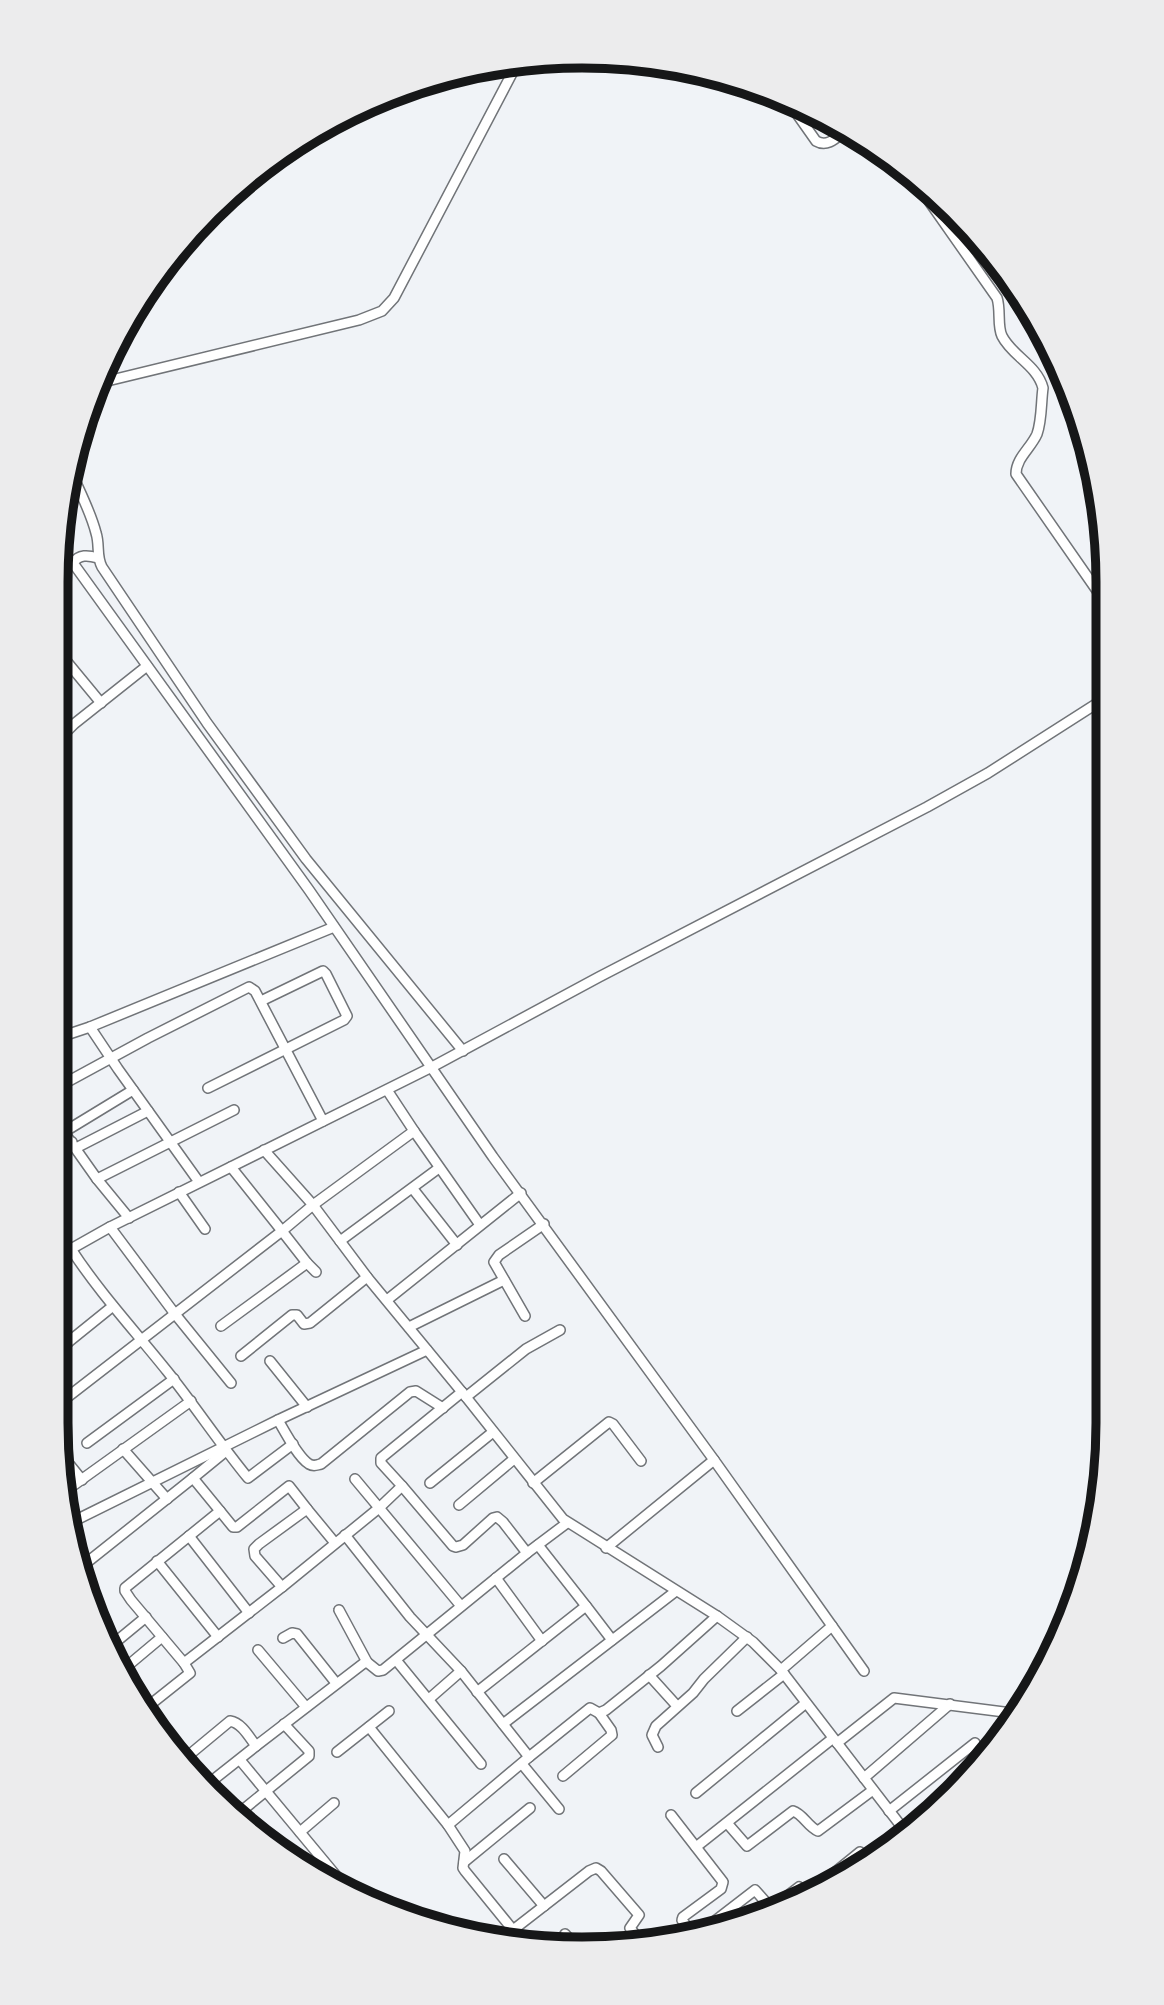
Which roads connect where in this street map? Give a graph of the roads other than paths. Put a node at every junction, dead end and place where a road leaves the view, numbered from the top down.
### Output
1 (512, 73) edge
2 (798, 116) edge
3 (837, 136) edge
4 (935, 209) edge
5 (109, 381) edge
6 (77, 486) edge
7 (98, 558) junction
8 (1096, 589) edge
9 (68, 664) edge
10 (147, 666) junction
11 (101, 703) junction
12 (1096, 704) edge
13 (68, 732) edge
14 (334, 928) junction
15 (261, 1001) junction
16 (90, 1027) junction
17 (69, 1034) edge
18 (285, 1048) junction
19 (463, 1051) junction
20 (111, 1059) junction
21 (432, 1067) junction
22 (68, 1082) edge
23 (208, 1088) dead end
24 (133, 1090) junction
25 (387, 1090) junction
26 (234, 1110) dead end
27 (148, 1111) junction
28 (323, 1121) junction
29 (68, 1130) edge
30 (414, 1131) junction
31 (68, 1137) edge
32 (171, 1143) junction
33 (74, 1145) junction
34 (68, 1148) edge
35 (264, 1150) junction
36 (231, 1167) junction
37 (439, 1168) junction
38 (97, 1178) junction
39 (199, 1182) junction
40 (413, 1189) junction
41 (179, 1192) junction
42 (521, 1193) junction
43 (313, 1205) junction
44 (129, 1218) junction
45 (544, 1224) junction
46 (480, 1225) junction
47 (110, 1227) junction
48 (205, 1229) dead end
49 (282, 1231) junction
50 (341, 1241) junction
51 (457, 1245) junction
52 (71, 1249) junction
53 (68, 1250) edge
54 (307, 1264) junction
55 (316, 1272) dead end
56 (367, 1277) junction
57 (504, 1280) junction
58 (387, 1300) junction
59 (113, 1306) junction
60 (175, 1314) junction
61 (525, 1316) dead end
62 (221, 1326) dead end
63 (409, 1326) junction
64 (560, 1330) dead end
65 (140, 1339) junction
66 (68, 1343) edge
67 (427, 1350) junction
68 (241, 1356) dead end
69 (270, 1361) dead end
70 (174, 1379) junction
71 (231, 1382) dead end
72 (464, 1394) junction
73 (68, 1396) edge
74 (191, 1401) junction
75 (307, 1407) junction
76 (443, 1408) junction
77 (278, 1420) junction
78 (493, 1432) junction
79 (87, 1443) dead end
80 (293, 1444) junction
81 (225, 1449) junction
82 (123, 1450) junction
83 (514, 1460) junction
84 (714, 1460) junction
85 (640, 1461) dead end
86 (70, 1465) edge
87 (193, 1478) junction
88 (355, 1479) dead end
89 (82, 1480) junction
90 (153, 1481) junction
91 (430, 1483) dead end
92 (534, 1483) junction
93 (73, 1486) edge
94 (402, 1486) junction
95 (167, 1499) junction
96 (459, 1505) dead end
97 (307, 1508) junction
98 (379, 1508) junction
99 (220, 1511) junction
100 (77, 1519) edge
101 (567, 1523) junction
102 (345, 1535) junction
103 (189, 1536) junction
104 (335, 1543) junction
105 (538, 1545) junction
106 (606, 1548) junction
107 (527, 1553) junction
108 (87, 1560) edge
109 (157, 1561) junction
110 (496, 1578) junction
111 (282, 1587) junction
112 (677, 1591) junction
113 (461, 1606) junction
114 (586, 1606) junction
115 (339, 1610) dead end
116 (249, 1613) junction
117 (717, 1616) junction
118 (146, 1617) junction
119 (832, 1626) junction
120 (427, 1634) junction
121 (162, 1637) junction
122 (218, 1637) junction
123 (747, 1637) junction
124 (283, 1638) dead end
125 (612, 1640) junction
126 (117, 1641) edge
127 (541, 1641) junction
128 (258, 1650) dead end
129 (396, 1660) junction
130 (367, 1662) junction
131 (184, 1663) junction
132 (129, 1665) edge
133 (461, 1671) junction
134 (864, 1671) dead end
135 (783, 1672) junction
136 (649, 1675) junction
137 (336, 1683) junction
138 (477, 1692) junction
139 (429, 1699) junction
140 (152, 1703) edge
141 (806, 1703) junction
142 (950, 1704) junction
143 (677, 1706) junction
144 (306, 1707) junction
145 (389, 1711) dead end
146 (737, 1711) dead end
147 (1006, 1712) edge
148 (599, 1713) junction
149 (284, 1724) junction
150 (503, 1724) junction
151 (369, 1727) junction
152 (835, 1741) junction
153 (975, 1743) dead end
154 (256, 1746) junction
155 (658, 1747) dead end
156 (337, 1752) dead end
157 (190, 1754) edge
158 (240, 1760) junction
159 (526, 1760) junction
160 (481, 1764) dead end
161 (563, 1776) dead end
162 (864, 1778) junction
163 (213, 1780) edge
164 (265, 1790) junction
165 (873, 1790) junction
166 (696, 1793) dead end
167 (334, 1803) dead end
168 (530, 1808) dead end
169 (243, 1809) edge
170 (559, 1810) dead end
171 (889, 1811) junction
172 (671, 1815) dead end
173 (727, 1823) junction
174 (448, 1825) junction
175 (901, 1826) edge
176 (300, 1832) junction
177 (696, 1847) junction
178 (860, 1852) dead end
179 (504, 1859) dead end
180 (464, 1862) junction
181 (845, 1864) edge
182 (332, 1872) edge
183 (764, 1903) edge
184 (544, 1906) junction
185 (718, 1918) edge
186 (686, 1926) edge
187 (506, 1931) edge
188 (513, 1932) edge
189 (565, 1934) dead end
190 (635, 1934) edge
191 (567, 1937) edge

1 - 5 street
2 - 3 street
4 - 8 street
6 - 7 street
7 - 10 street
7 - 19 street
9 - 11 street
10 - 11 street
10 - 14 street
11 - 13 street
12 - 19 street
14 - 16 street
14 - 21 street
15 - 18 street
15 - 18 street
15 - 20 street
16 - 17 street
16 - 20 street
18 - 23 street
18 - 28 street
19 - 21 street
20 - 22 street
20 - 24 street
21 - 25 street
21 - 42 street
24 - 27 street
24 - 29 street
25 - 28 street
25 - 30 street
26 - 32 street
27 - 32 street
27 - 33 street
28 - 35 street
30 - 37 street
30 - 43 street
31 - 33 street
32 - 38 street
32 - 39 street
33 - 34 street
33 - 38 street
35 - 36 street
35 - 43 street
36 - 39 street
36 - 49 street
37 - 40 street
37 - 46 street
38 - 44 street
39 - 41 street
40 - 50 street
40 - 51 street
41 - 44 street
41 - 48 street
42 - 45 street
42 - 46 street
43 - 49 street
43 - 50 street
44 - 47 street
45 - 57 street
45 - 84 street
46 - 51 street
47 - 52 street
47 - 60 street
49 - 54 street
49 - 60 street
50 - 56 street
51 - 58 street
52 - 53 street
52 - 59 street
54 - 55 street
54 - 62 street
56 - 58 street
56 - 68 street
57 - 61 street
57 - 63 street
58 - 63 street
59 - 65 street
59 - 66 street
60 - 65 street
60 - 71 street
63 - 67 street
64 - 72 street
65 - 70 street
65 - 73 street
67 - 72 street
67 - 75 street
69 - 75 street
70 - 74 street
70 - 79 street
72 - 76 street
72 - 78 street
74 - 81 street
74 - 82 street
75 - 77 street
76 - 80 street
76 - 94 street
77 - 80 street
77 - 81 street
78 - 83 street
78 - 91 street
80 - 81 street
81 - 87 street
81 - 90 street
82 - 89 street
82 - 90 street
83 - 92 street
83 - 96 street
84 - 106 street
84 - 119 street
85 - 92 street
86 - 89 street
87 - 95 street
87 - 99 street
88 - 98 street
89 - 93 street
90 - 95 street
90 - 100 street
92 - 101 street
94 - 98 street
94 - 107 street
95 - 108 street
97 - 99 street
97 - 104 street
97 - 111 street
98 - 102 street
98 - 113 street
99 - 103 street
101 - 105 street
101 - 106 street
102 - 104 street
102 - 120 street
103 - 109 street
103 - 116 street
104 - 111 street
105 - 107 street
105 - 114 street
106 - 112 street
107 - 110 street
109 - 118 street
109 - 122 street
110 - 113 street
110 - 127 street
111 - 116 street
112 - 117 street
112 - 125 street
113 - 120 street
114 - 125 street
114 - 127 street
115 - 130 street
116 - 122 street
117 - 123 street
117 - 136 street
118 - 121 street
118 - 126 street
119 - 134 street
119 - 135 street
120 - 129 street
120 - 133 street
121 - 131 street
121 - 132 street
122 - 131 street
123 - 135 street
123 - 143 street
124 - 137 street
125 - 150 street
127 - 138 street
128 - 144 street
129 - 130 street
129 - 139 street
130 - 137 street
131 - 140 street
133 - 138 street
133 - 139 street
135 - 141 street
135 - 146 street
136 - 143 street
136 - 148 street
137 - 144 street
138 - 150 street
139 - 160 street
141 - 152 street
141 - 166 street
142 - 147 street
142 - 152 street
142 - 162 street
143 - 155 street
144 - 149 street
145 - 151 street
148 - 159 street
148 - 161 street
149 - 154 street
149 - 164 street
150 - 159 street
151 - 156 street
151 - 174 street
152 - 162 street
152 - 173 street
153 - 171 street
154 - 157 street
154 - 158 street
158 - 163 street
158 - 164 street
159 - 170 street
159 - 174 street
162 - 165 street
164 - 169 street
164 - 176 street
165 - 171 street
165 - 173 street
167 - 176 street
168 - 180 street
171 - 175 street
172 - 177 street
173 - 177 street
174 - 180 street
176 - 182 street
177 - 186 street
178 - 181 street
179 - 184 street
180 - 187 street
183 - 185 street
184 - 188 street
184 - 190 street
189 - 191 street

